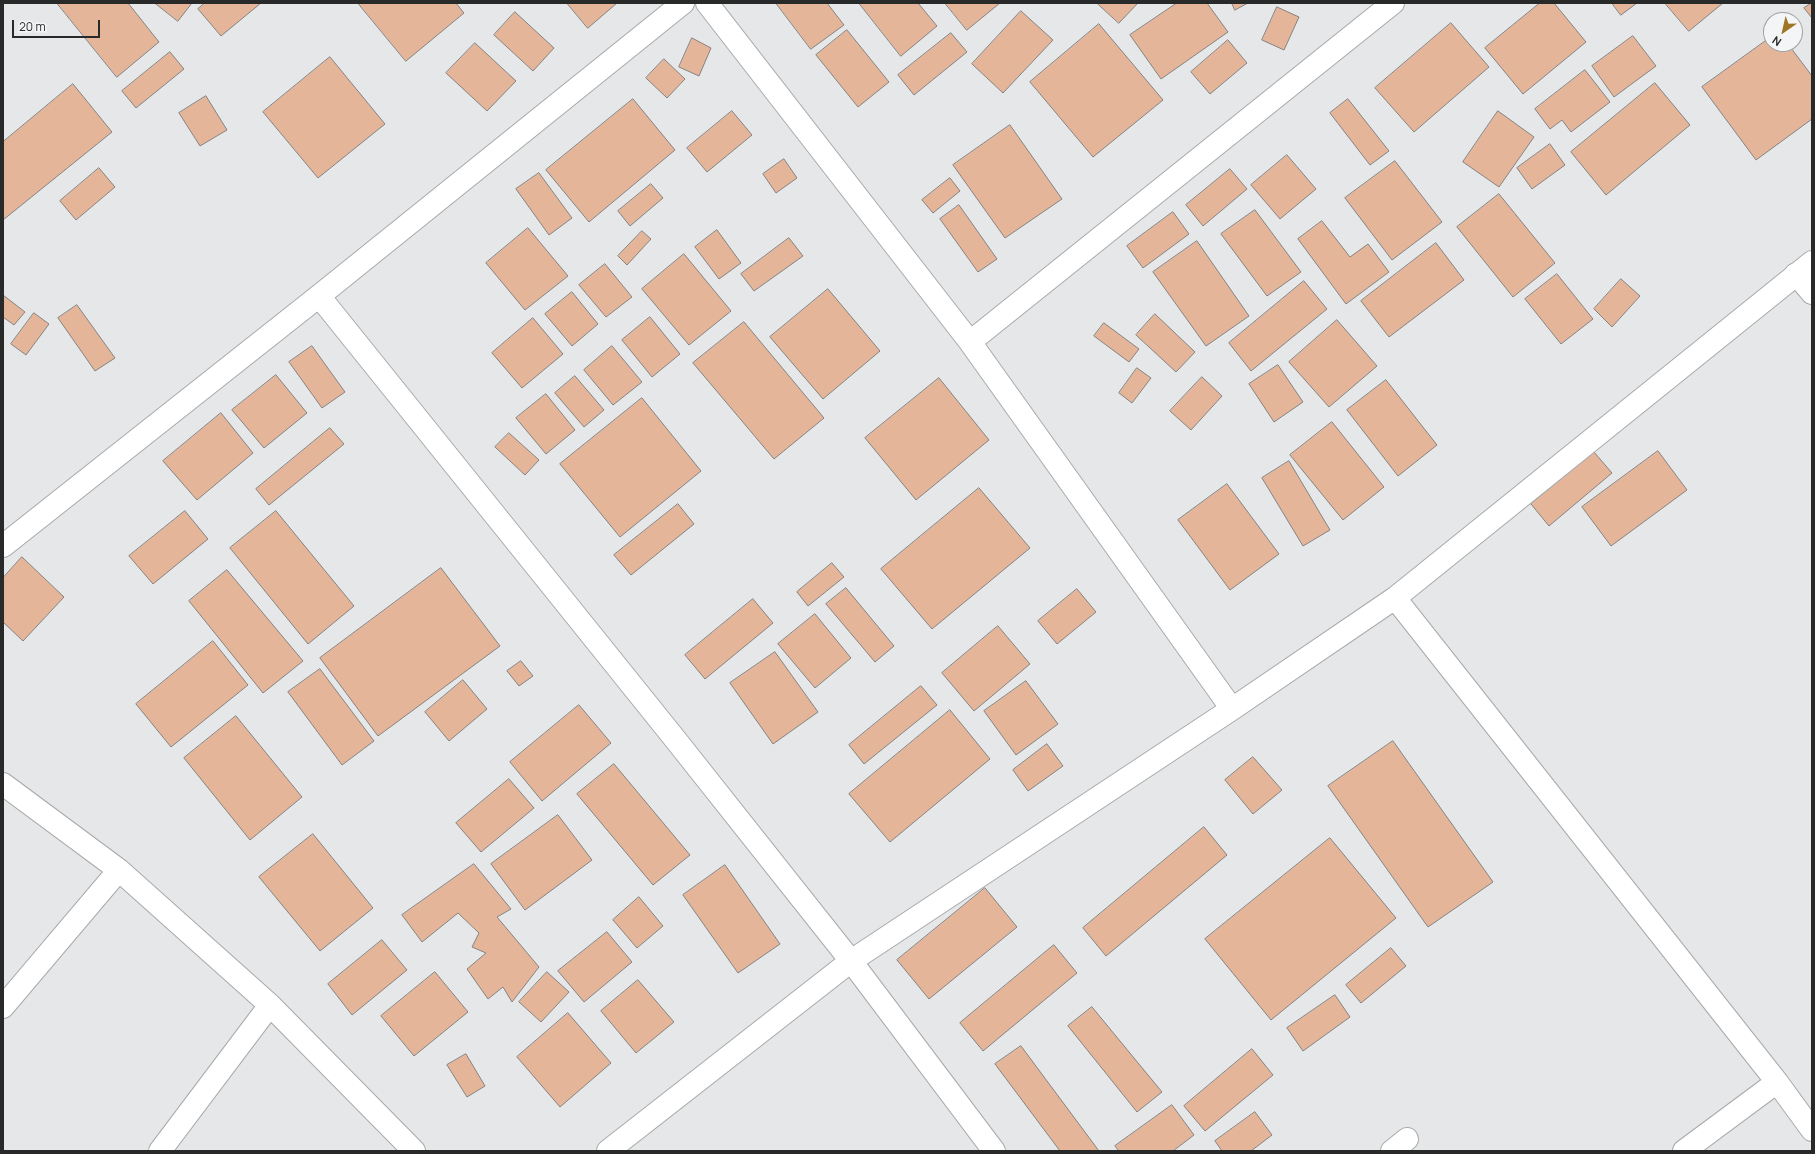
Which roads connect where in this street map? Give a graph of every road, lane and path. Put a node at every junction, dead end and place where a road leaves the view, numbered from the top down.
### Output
1 (683, 3) edge
2 (707, 3) edge
3 (1393, 3) edge
4 (1804, 268) edge
5 (1812, 294) edge
6 (319, 296) junction
7 (970, 342) junction
8 (3, 546) edge
9 (1395, 598) junction
10 (1232, 709) junction
11 (3, 784) edge
12 (119, 870) junction
13 (851, 961) junction
14 (270, 1006) junction
15 (3, 1007) edge
16 (1777, 1082) junction
17 (1812, 1130) edge
18 (160, 1151) edge
19 (414, 1151) edge
20 (608, 1151) edge
21 (994, 1151) edge
22 (1684, 1151) edge

1 - 6 street
2 - 7 street
3 - 7 street
4 - 5 street
4 - 9 street
6 - 8 street
6 - 13 street
7 - 10 street
9 - 10 street
9 - 16 street
10 - 13 street
11 - 12 street
12 - 14 street
12 - 15 street
13 - 20 street
13 - 21 street
14 - 18 street
14 - 19 street
16 - 17 street
16 - 22 street

